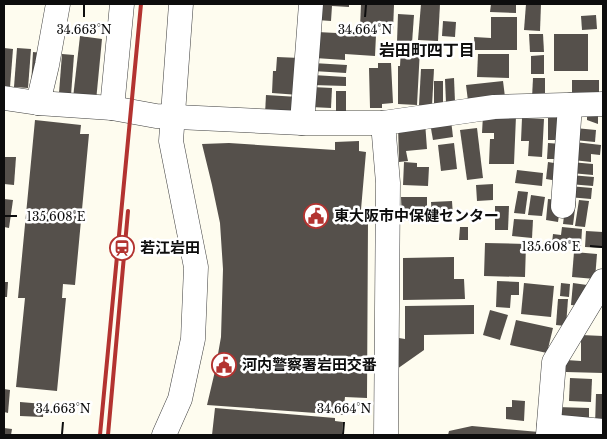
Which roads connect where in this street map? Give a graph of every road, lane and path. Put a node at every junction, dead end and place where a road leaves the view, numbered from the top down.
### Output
1 (58, 4) edge
2 (122, 4) edge
3 (181, 4) edge
4 (311, 4) edge
5 (4, 98) edge
6 (38, 103) junction
7 (603, 104) edge
8 (570, 105) junction
9 (112, 108) junction
10 (172, 117) junction
11 (302, 123) junction
12 (384, 123) junction
13 (563, 206) dead end
14 (603, 281) edge
15 (548, 430) edge
16 (603, 430) edge
17 (164, 435) edge
18 (386, 435) edge

1 - 6 street
2 - 9 street
3 - 10 street
4 - 11 street
5 - 6 street
6 - 9 street
7 - 8 street
8 - 12 street
8 - 13 street
9 - 10 street
10 - 11 street
10 - 17 street
11 - 12 street
12 - 18 street
14 - 15 street
15 - 16 street

